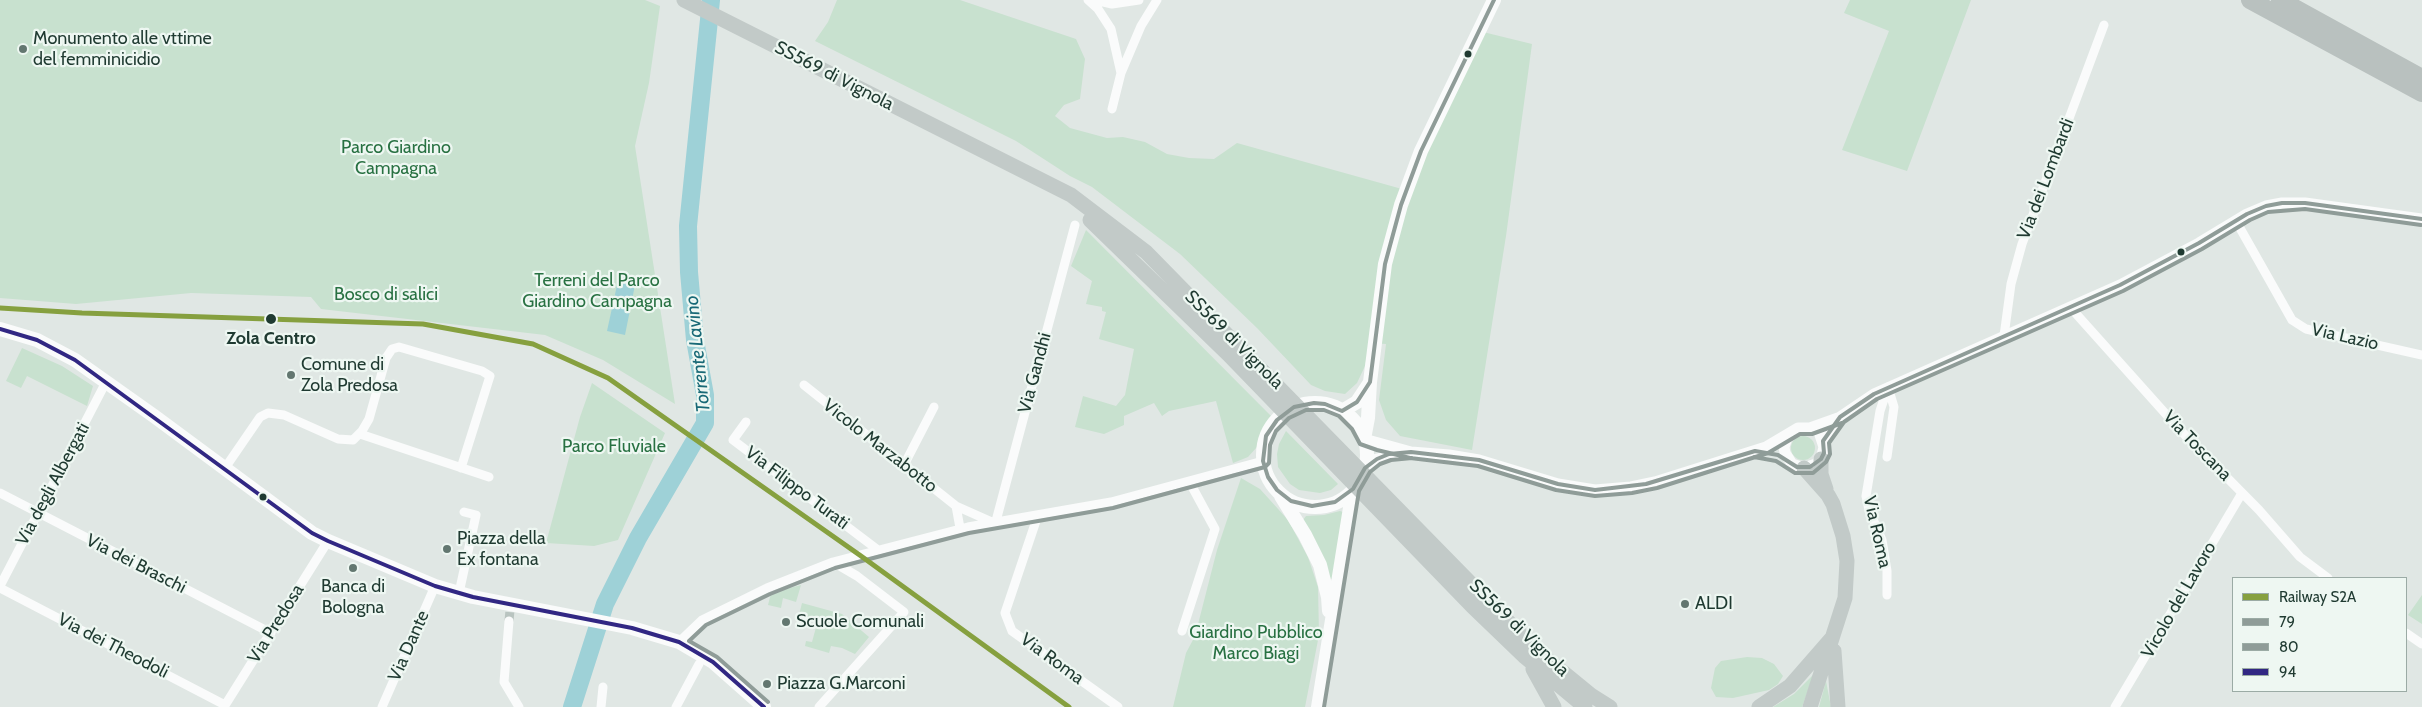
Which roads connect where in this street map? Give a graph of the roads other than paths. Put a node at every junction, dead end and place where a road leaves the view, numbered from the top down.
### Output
1 (684, 0) edge
2 (1088, 0) edge
3 (1095, 0) edge
4 (1139, 0) edge
5 (1157, 0) edge
6 (1494, 0) edge
7 (2250, 0) edge
8 (2280, 0) edge
9 (2104, 25) dead end
10 (1121, 73) junction
11 (2422, 78) edge
12 (2422, 94) edge
13 (1112, 109) dead end
14 (2422, 219) edge
15 (2236, 222) junction
16 (1075, 225) dead end
17 (2070, 307) junction
18 (0, 329) edge
19 (2004, 336) junction
20 (2422, 355) edge
21 (106, 382) junction
22 (1370, 382) junction
23 (804, 386) dead end
24 (1888, 387) junction
25 (934, 407) dead end
26 (1342, 410) junction
27 (1840, 418) junction
28 (746, 422) dead end
29 (1810, 428) junction
30 (360, 434) junction
31 (1788, 435) junction
32 (1364, 439) junction
33 (1823, 440) junction
34 (1755, 450) junction
35 (1411, 452) junction
36 (1887, 457) dead end
37 (1787, 459) junction
38 (1821, 459) junction
39 (1263, 461) junction
40 (904, 465) junction
41 (225, 468) junction
42 (460, 468) junction
43 (1365, 468) junction
44 (1804, 468) junction
45 (489, 477) dead end
46 (1189, 481) junction
47 (1354, 489) junction
48 (1277, 490) junction
49 (2242, 492) junction
50 (0, 493) edge
51 (1828, 495) junction
52 (956, 506) junction
53 (464, 512) dead end
54 (38, 514) junction
55 (1038, 515) junction
56 (994, 522) junction
57 (960, 528) junction
58 (1416, 537) junction
59 (328, 541) junction
60 (878, 550) junction
61 (856, 558) junction
62 (833, 562) junction
63 (857, 576) junction
64 (2327, 577) edge
65 (436, 586) junction
66 (0, 587) edge
67 (459, 593) junction
68 (1887, 595) dead end
69 (509, 621) tunnel mouth
70 (1182, 631) dead end
71 (271, 633) junction
72 (2407, 633) edge
73 (1835, 634) junction
74 (1330, 639) junction
75 (679, 642) junction
76 (2422, 644) edge
77 (1526, 658) junction
78 (699, 664) dead end
79 (603, 687) dead end
80 (1588, 701) edge
81 (224, 706) edge
82 (382, 707) edge
83 (519, 707) edge
84 (600, 707) edge
85 (676, 707) edge
86 (764, 707) edge
87 (819, 707) edge
88 (1118, 707) edge
89 (1318, 707) edge
90 (1554, 707) edge
91 (1610, 707) edge
92 (1617, 707) edge
93 (1759, 707) edge
94 (1810, 707) edge
95 (1838, 707) edge
96 (2116, 707) edge

1 - 58 highway, SS569 di Vignola
2 - 10 street
3 - 4 street
5 - 10 street
6 - 22 main road
7 - 12 highway
8 - 11 highway
9 - 19 street, Via dei Lombardi
10 - 13 street
14 - 15 street
15 - 17 street
15 - 20 street, Via Lazio
16 - 56 street, Via Gandhi
17 - 19 street
17 - 49 street, Via Toscana
18 - 21 main road
19 - 24 street
21 - 41 main road
21 - 54 street, Via degli Albergati
22 - 26 main road
22 - 32 main road
23 - 40 street, Vicolo Marzabotto
24 - 27 street
24 - 36 street
24 - 68 street, Via Roma
25 - 40 street
26 - 32 main road
26 - 39 main road
27 - 29 street
27 - 33 street
28 - 60 street, Via Filippo Turati
29 - 31 street
29 - 33 street
30 - 41 street
30 - 42 street
30 - 42 street
31 - 34 street
31 - 37 street
32 - 35 street
32 - 43 main road
33 - 38 street
34 - 35 street
34 - 37 street
35 - 43 street
37 - 44 street
38 - 44 street
38 - 51 highway
39 - 46 street
39 - 48 main road
40 - 52 street, Vicolo Marzabotto
41 - 59 main road
42 - 45 street
43 - 47 main road
44 - 51 highway
46 - 55 street
46 - 70 street
47 - 48 main road
47 - 74 main road
48 - 74 main road
49 - 64 street, Via Toscana
49 - 96 street, Vicolo del Lavoro
50 - 54 street, Via dei Braschi
51 - 73 highway
52 - 56 street, Vicolo Marzabotto
52 - 57 street
53 - 67 street
54 - 66 street, Via degli Albergati
54 - 71 street, Via dei Braschi
55 - 56 street
55 - 88 street, Via Roma
56 - 57 street
57 - 60 street
58 - 77 highway, SS569 di Vignola
58 - 80 highway, SS569 di Vignola
59 - 65 main road
59 - 71 street, Via Predosa
60 - 61 street
61 - 62 street
61 - 63 street
62 - 63 street
62 - 75 street
63 - 87 street
65 - 67 main road
65 - 82 street, Via Dante
66 - 81 street, Via dei Theodoli
67 - 75 main road
69 - 83 street
71 - 81 street, Via Predosa
72 - 76 street
73 - 93 highway
73 - 94 highway
73 - 95 highway
74 - 89 main road
75 - 86 main road
77 - 80 highway, SS569 di Vignola
77 - 90 highway
78 - 85 street
79 - 84 street
80 - 91 highway, SS569 di Vignola
80 - 92 highway

